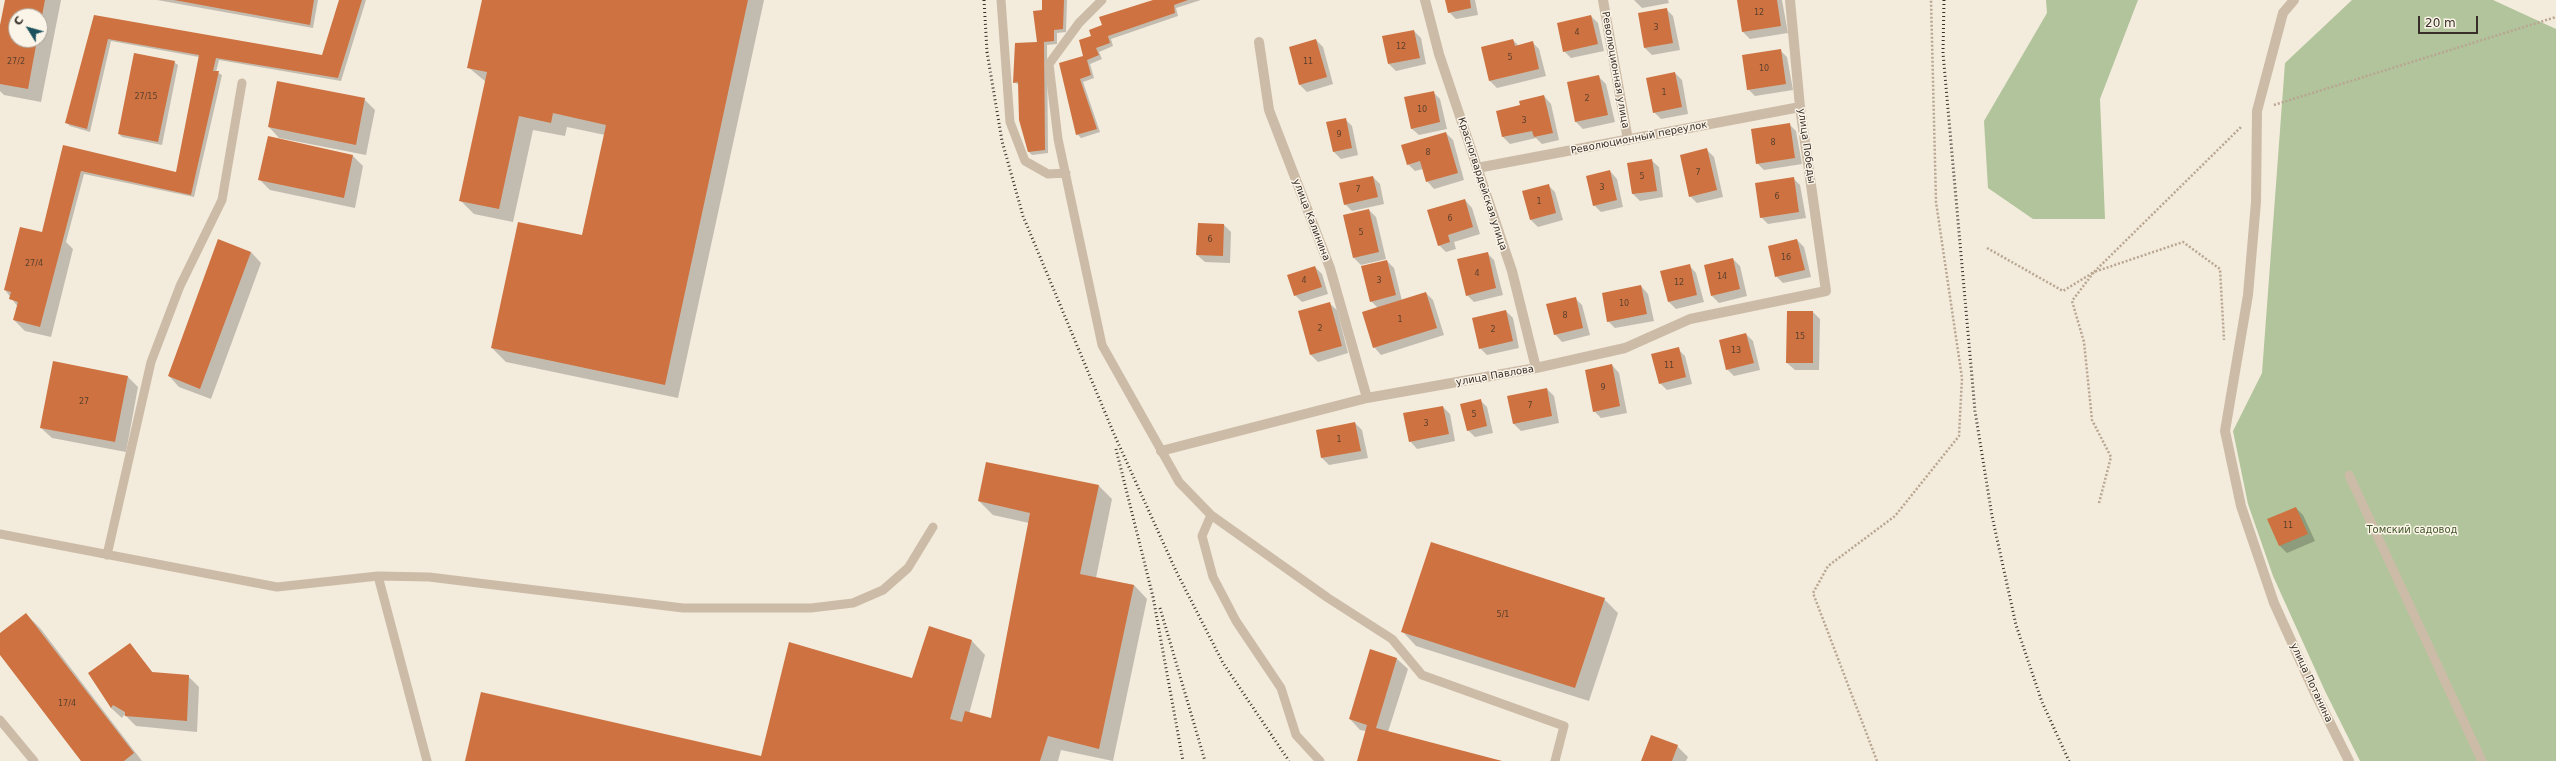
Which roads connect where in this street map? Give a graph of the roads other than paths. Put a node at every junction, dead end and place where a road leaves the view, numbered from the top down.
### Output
1 (1001, 0) edge
2 (1425, 0) edge
3 (1602, 0) edge
4 (1790, 0) edge
5 (2294, 0) edge
6 (1097, 1) edge
7 (1259, 42) dead end
8 (242, 83) dead end
9 (1800, 107) junction
10 (1628, 140) junction
11 (1477, 168) junction
12 (1066, 173) junction
13 (1826, 291) joint
14 (1536, 368) junction
15 (1367, 398) junction
16 (1161, 451) junction
17 (2349, 475) dead end
18 (1212, 515) junction
19 (933, 527) dead end
20 (0, 534) edge
21 (107, 555) junction
22 (378, 576) junction
23 (0, 720) edge
24 (34, 761) edge
25 (427, 761) edge
26 (1320, 761) edge
27 (1555, 761) edge
28 (2349, 761) edge
29 (2482, 761) edge

1 - 12 lane
2 - 11 street, Красногвардейская улица
3 - 10 street, Революционная улица
4 - 9 street, улица Победы
5 - 28 street, улица Потанина
6 - 12 lane
7 - 15 street, улица Калинина
8 - 21 lane
9 - 10 street, Революционный переулок
9 - 13 street, улица Победы
10 - 11 street, Революционный переулок
11 - 14 street, Красногвардейская улица
12 - 16 lane
13 - 14 street, улица Павлова
14 - 15 street, улица Павлова
15 - 16 street, улица Павлова
16 - 18 lane
17 - 29 lane
18 - 26 lane
18 - 27 lane
19 - 22 lane
20 - 21 lane
21 - 22 lane
22 - 25 lane
23 - 24 lane

